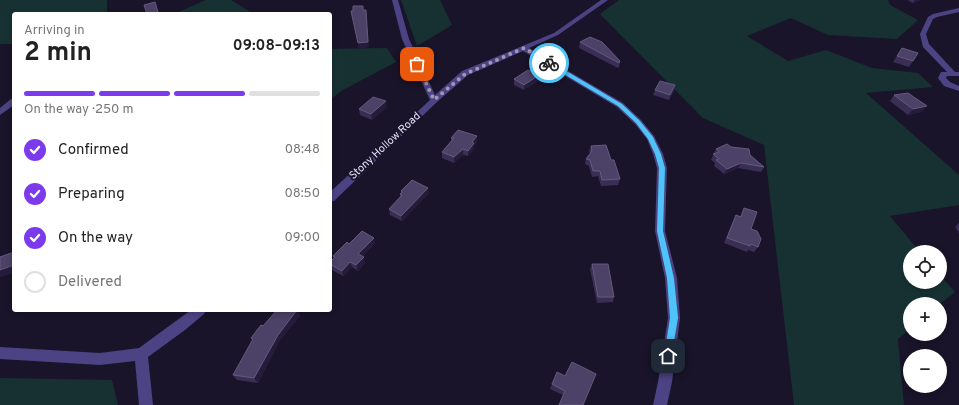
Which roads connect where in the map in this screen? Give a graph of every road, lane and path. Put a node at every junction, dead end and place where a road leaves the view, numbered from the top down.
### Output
1 (395, 0) edge
2 (605, 0) edge
3 (959, 10) edge
4 (524, 48) junction
5 (956, 74) edge
6 (959, 89) edge
7 (434, 100) junction
8 (12, 103) edge
9 (0, 112) edge
10 (332, 196) edge
11 (198, 312) edge
12 (0, 353) edge
13 (141, 354) junction
14 (146, 405) edge
15 (660, 405) edge

1 - 7 street
2 - 4 street, Stony Hollow Road
3 - 5 street
4 - 7 street, Stony Hollow Road
4 - 15 street
5 - 6 street
7 - 10 street, Stony Hollow Road
8 - 9 street
11 - 13 street
12 - 13 street
13 - 14 street

